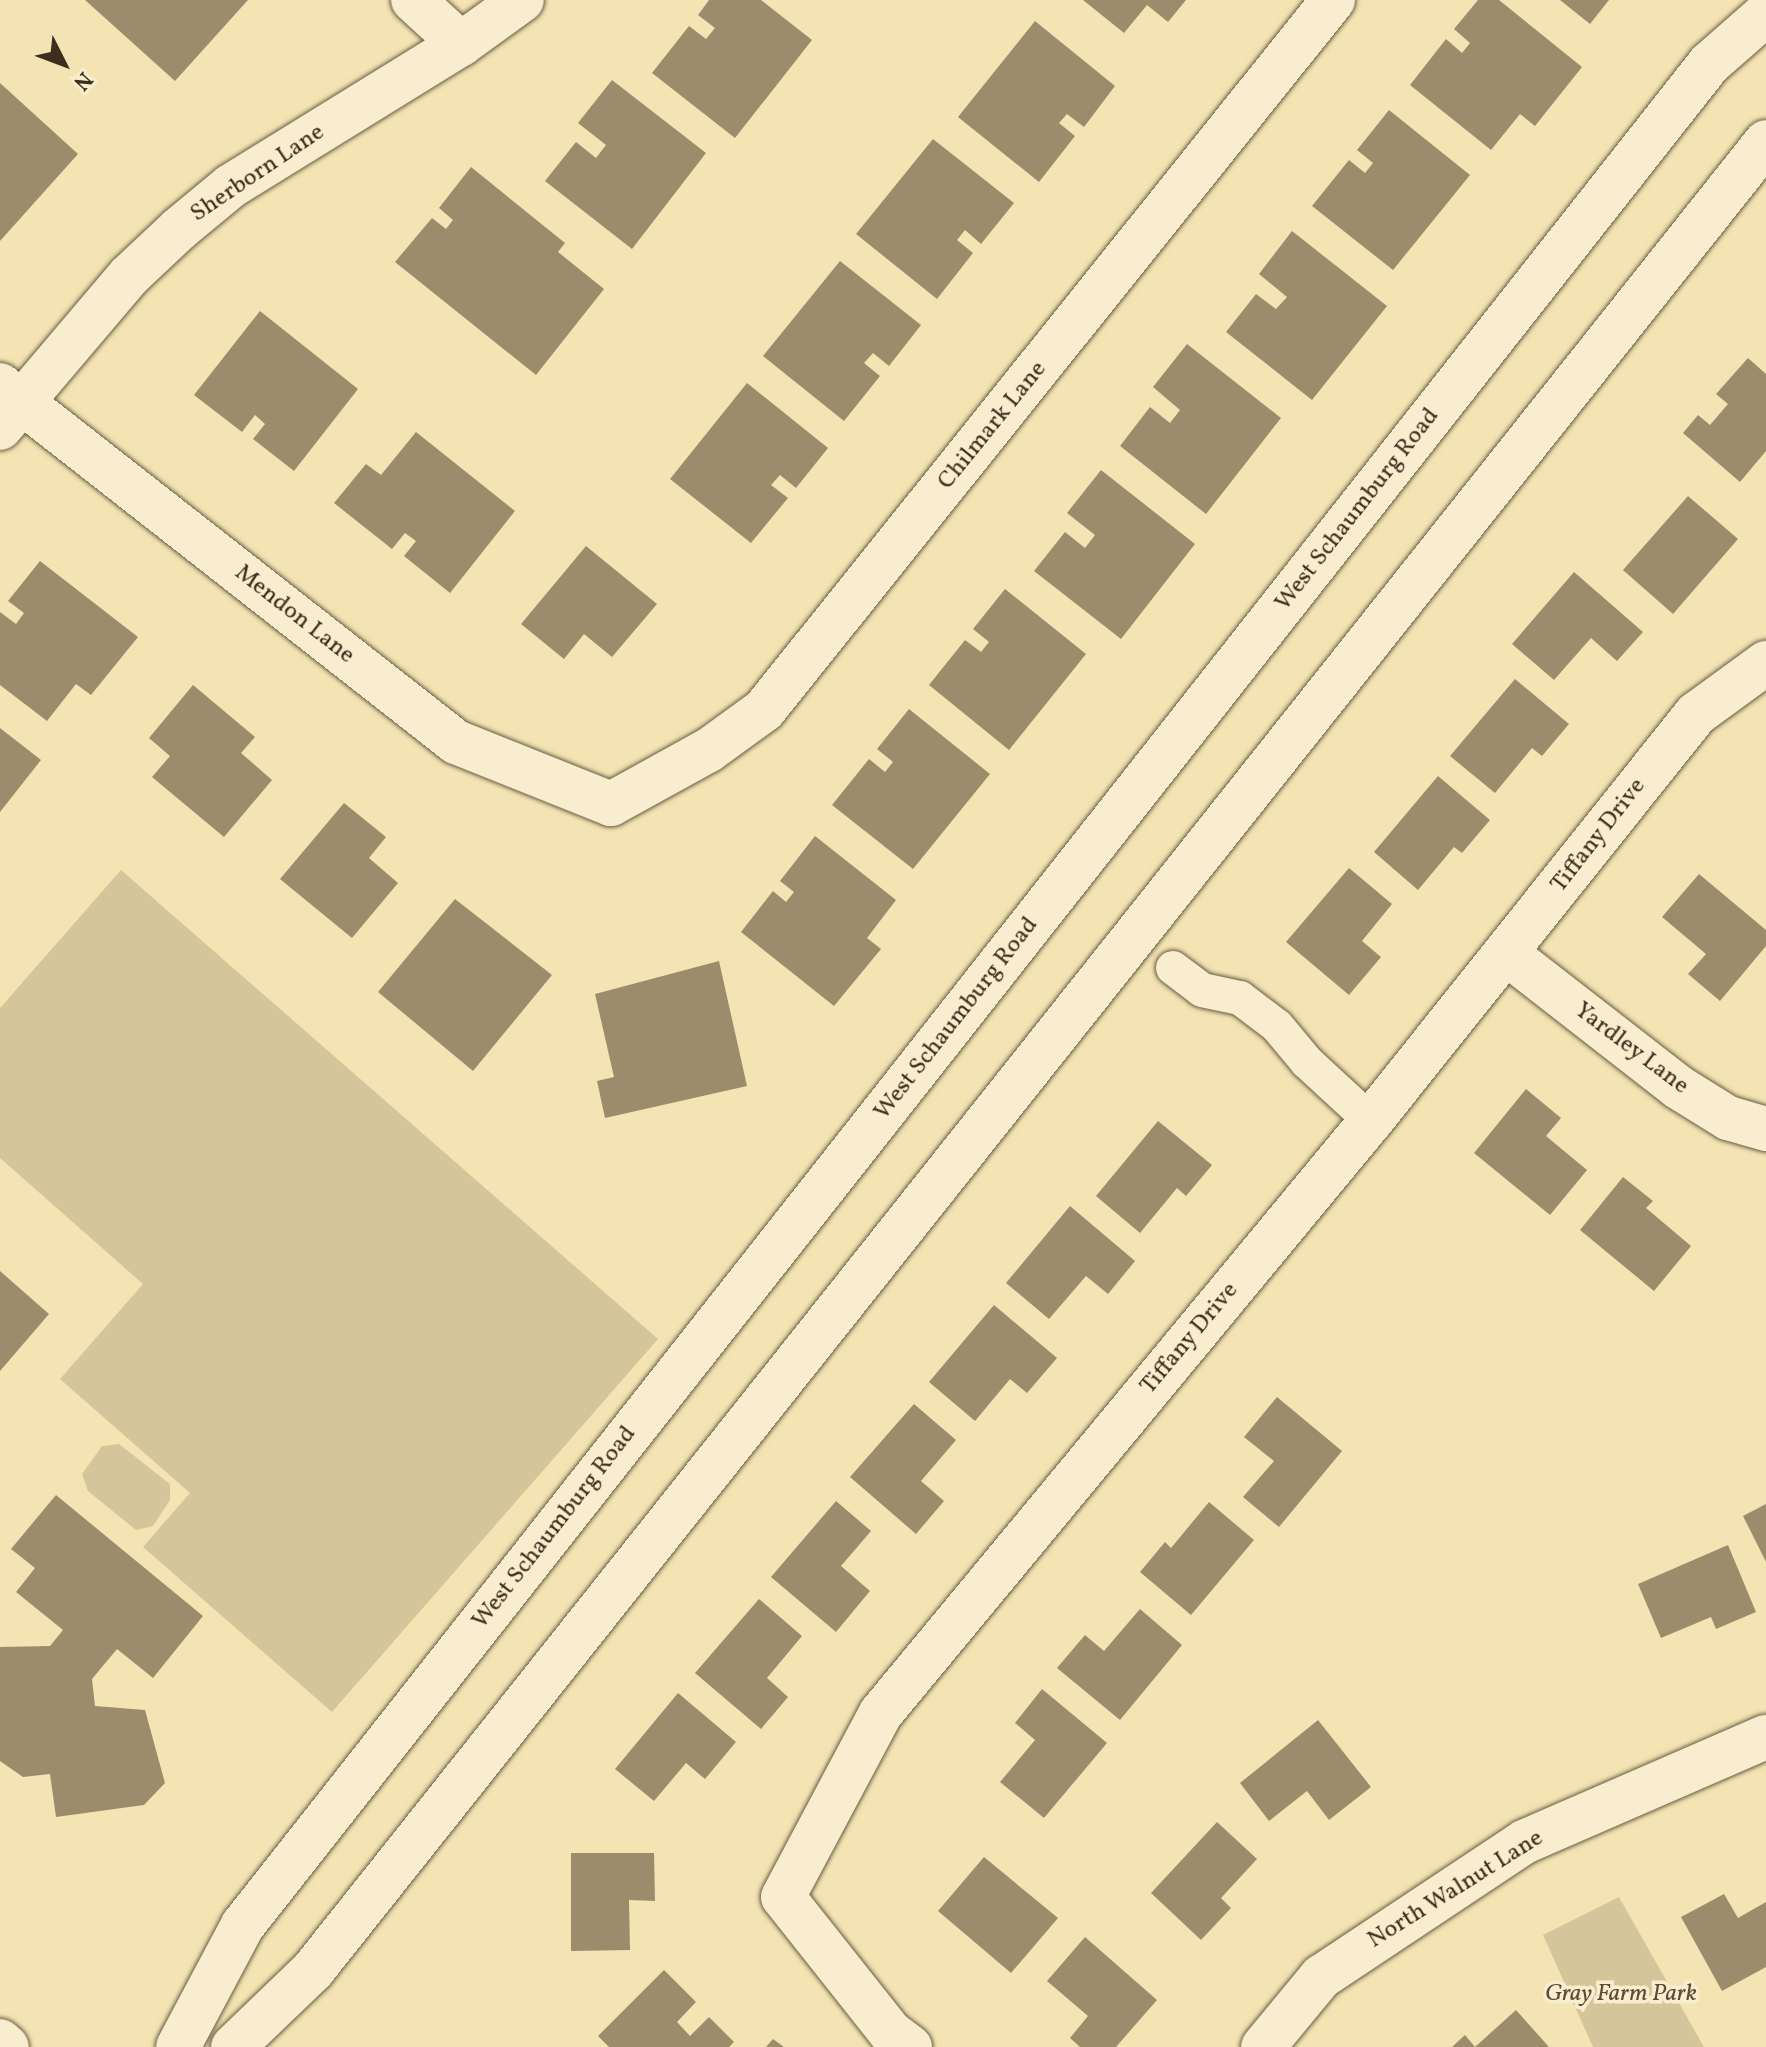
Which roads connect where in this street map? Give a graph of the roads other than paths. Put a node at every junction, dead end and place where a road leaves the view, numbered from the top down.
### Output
1 (413, 0) edge
2 (522, 0) edge
3 (1333, 0) edge
4 (1766, 14) edge
5 (461, 44) junction
6 (1766, 142) edge
7 (7, 405) edge
8 (1766, 663) edge
9 (611, 804) joint
10 (1506, 953) junction
11 (1173, 968) dead end
12 (1371, 1121) junction
13 (1766, 1129) edge
14 (1766, 1737) edge
15 (0, 2041) edge
16 (7, 2047) edge
17 (178, 2047) edge
18 (233, 2047) edge
19 (910, 2047) edge
20 (1263, 2047) edge

1 - 5 street
2 - 5 street, Sherborn Lane
3 - 9 street, Chilmark Lane
4 - 17 street, West Schaumburg Road
5 - 7 street, Sherborn Lane
6 - 18 street
7 - 9 street, Mendon Lane
8 - 10 street, Tiffany Drive
10 - 12 street, Tiffany Drive
10 - 13 street, Yardley Lane
11 - 12 street
12 - 19 street, Tiffany Drive
14 - 20 street, North Walnut Lane
15 - 16 street

